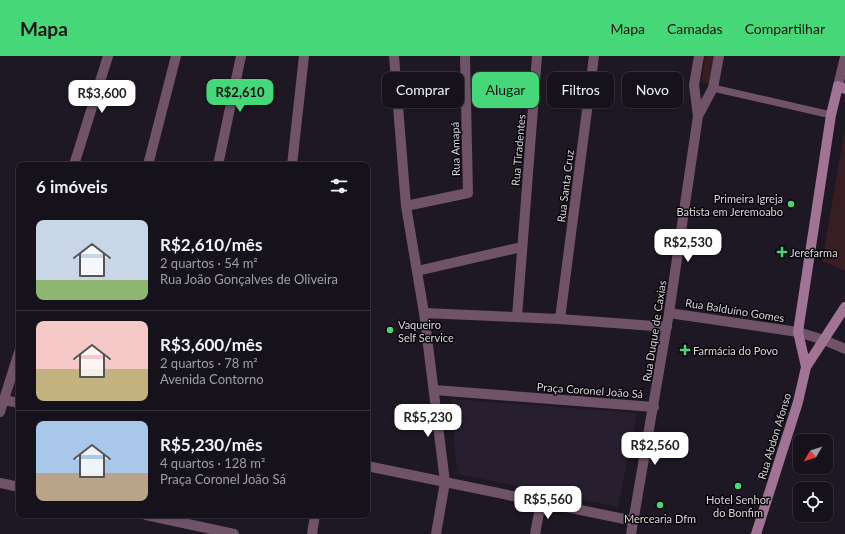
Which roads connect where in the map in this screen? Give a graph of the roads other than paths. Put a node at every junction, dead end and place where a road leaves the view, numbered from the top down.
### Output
1 (108, 56) edge
2 (176, 56) edge
3 (241, 56) edge
4 (304, 56) edge
5 (394, 56) edge
6 (465, 56) edge
7 (537, 56) edge
8 (594, 56) edge
9 (699, 56) edge
10 (719, 56) edge
11 (845, 57) edge
12 (842, 87) edge
13 (713, 88) junction
14 (831, 115) junction
15 (698, 116) junction
16 (75, 162) edge
17 (149, 162) edge
18 (219, 162) edge
19 (292, 162) edge
20 (406, 206) junction
21 (522, 247) junction
22 (417, 271) junction
23 (845, 307) edge
24 (669, 312) junction
25 (424, 313) junction
26 (517, 317) junction
27 (560, 319) junction
28 (667, 327) junction
29 (798, 332) junction
30 (824, 340) junction
31 (845, 349) edge
32 (16, 362) edge
33 (806, 367) junction
34 (434, 390) junction
35 (4, 400) junction
36 (16, 402) edge
37 (654, 407) junction
38 (0, 412) edge
39 (370, 467) edge
40 (445, 482) junction
41 (0, 483) edge
42 (16, 486) edge
43 (541, 502) junction
44 (160, 518) edge
45 (315, 518) edge
46 (634, 521) junction
47 (234, 534) edge
48 (312, 534) edge
49 (436, 534) edge
50 (535, 534) edge
51 (631, 534) edge
52 (756, 534) edge

1 - 16 street
2 - 17 street
3 - 18 street
4 - 19 street
5 - 20 street
6 - 20 street, Rua Amapá
7 - 21 street, Rua Tiradentes
8 - 27 street, Rua Santa Cruz
9 - 15 street, Rua Duque de Caxias
10 - 13 street, Rua Duque de Caxias
11 - 12 street
12 - 14 street
13 - 14 lane
13 - 15 street, Rua Duque de Caxias
14 - 29 street
15 - 24 street, Rua Duque de Caxias
20 - 22 street
21 - 22 street
21 - 26 street, Rua Tiradentes
22 - 25 street
23 - 30 street
24 - 28 street, Rua Duque de Caxias
24 - 29 street, Rua Balduíno Gomes
25 - 26 street
25 - 34 street
26 - 27 street
27 - 28 street
28 - 37 street, Rua Duque de Caxias
29 - 30 street, Rua Balduíno Gomes
29 - 33 street
30 - 31 street, Rua Balduíno Gomes
30 - 33 street
32 - 35 street
33 - 52 street, Rua Abdon Afonso
34 - 37 street, Praça Coronel João Sá
34 - 40 street
35 - 36 street
35 - 38 street
37 - 46 street, Praça Coronel João Sá
39 - 40 street
40 - 43 street
40 - 49 street
41 - 42 street
43 - 46 street
43 - 50 street
44 - 47 street
45 - 48 street
46 - 51 street

